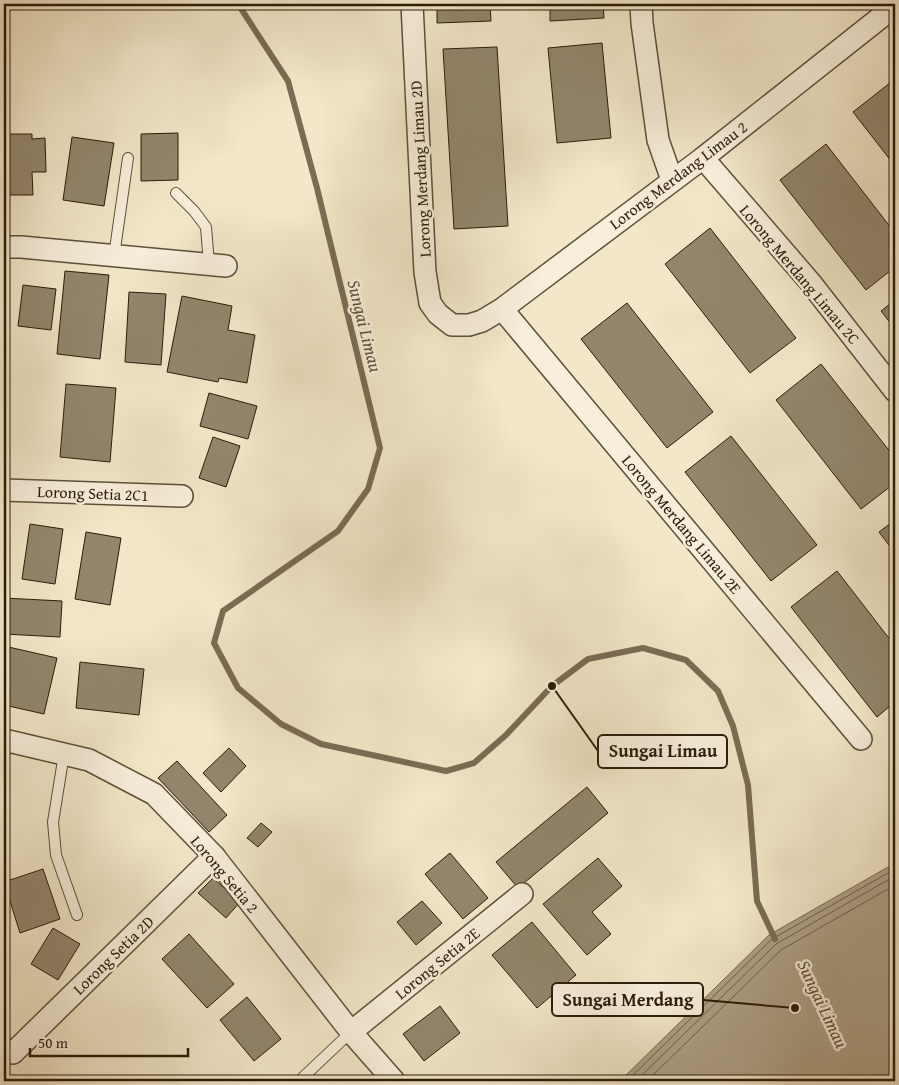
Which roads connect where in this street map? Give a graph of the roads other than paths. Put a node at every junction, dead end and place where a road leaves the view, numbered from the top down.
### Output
1 (412, 4) edge
2 (642, 4) edge
3 (895, 5) edge
4 (128, 158) dead end
5 (702, 158) junction
6 (672, 180) junction
7 (176, 193) dead end
8 (4, 247) edge
9 (114, 256) junction
10 (217, 265) joint
11 (502, 309) junction
12 (452, 325) joint
13 (895, 391) edge
14 (4, 490) edge
15 (182, 496) dead end
16 (861, 739) dead end
17 (4, 740) edge
18 (64, 754) junction
19 (214, 856) junction
20 (522, 894) dead end
21 (77, 915) dead end
22 (351, 1032) junction
23 (13, 1054) dead end
24 (299, 1081) edge
25 (394, 1081) edge

1 - 12 street, Lorong Merdang Limau 2D
2 - 6 street
3 - 5 street, Lorong Merdang Limau 2
4 - 9 lane
5 - 6 street, Lorong Merdang Limau 2
5 - 13 street, Lorong Merdang Limau 2C
6 - 11 street, Lorong Merdang Limau 2
7 - 10 lane
8 - 9 street
9 - 10 street
11 - 12 street, Lorong Merdang Limau 2
11 - 16 street, Lorong Merdang Limau 2E
14 - 15 street, Lorong Setia 2C1
17 - 18 street, Lorong Setia 2
18 - 19 street, Lorong Setia 2
18 - 21 lane
19 - 22 street, Lorong Setia 2
19 - 23 street, Lorong Setia 2D
20 - 22 street, Lorong Setia 2E
22 - 24 lane
22 - 25 street, Lorong Setia 2

